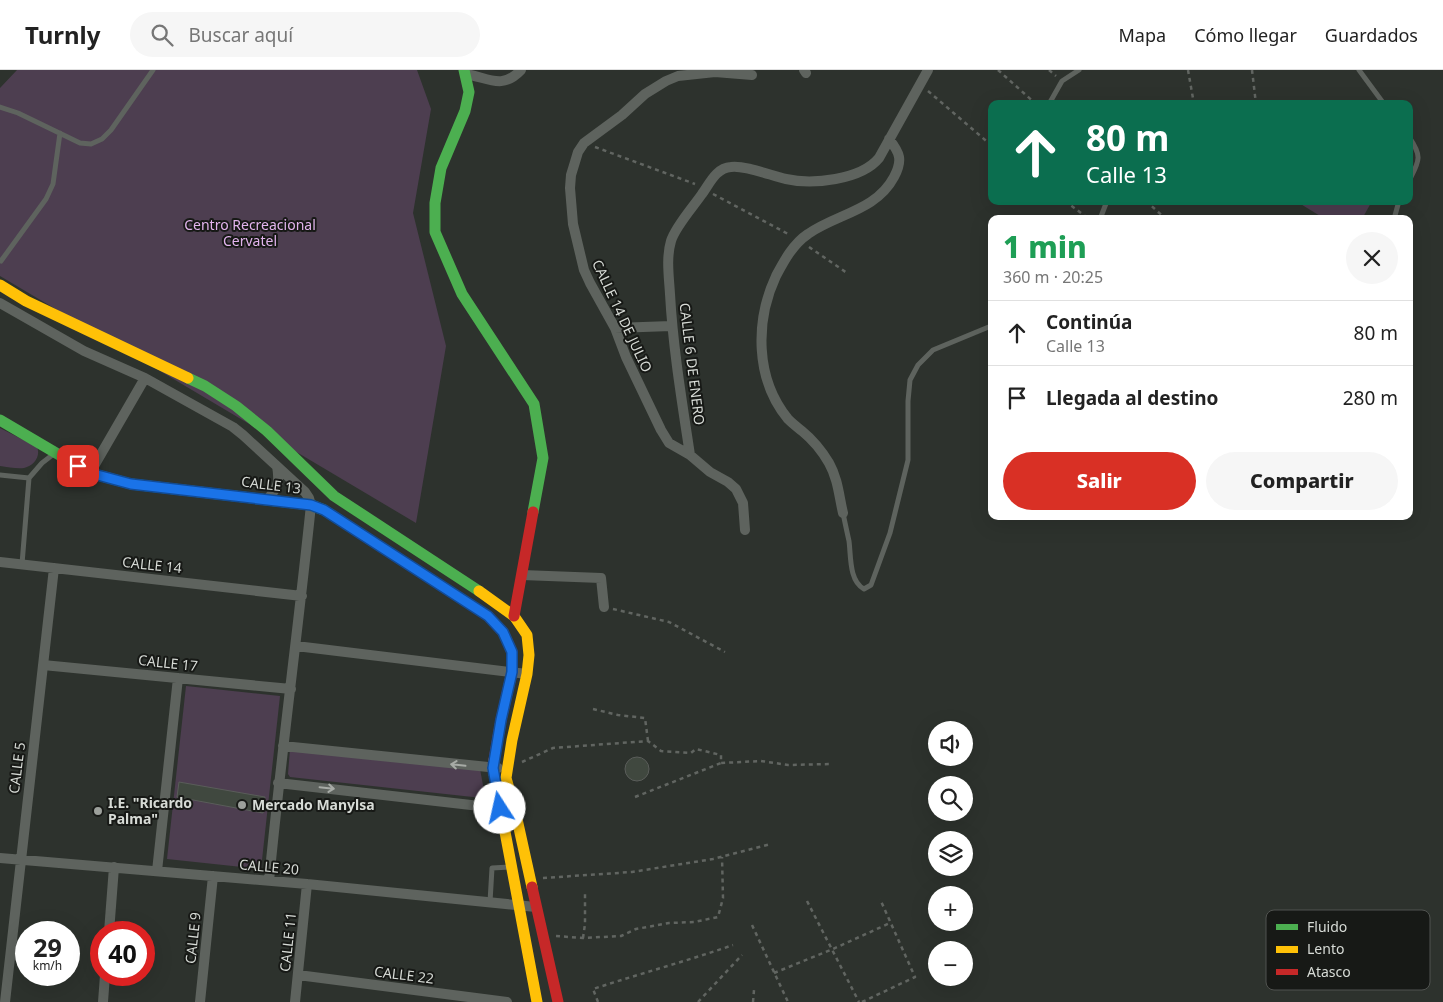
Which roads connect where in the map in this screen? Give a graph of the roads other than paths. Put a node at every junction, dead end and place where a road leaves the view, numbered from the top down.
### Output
1 (153, 70) edge
2 (521, 70) edge
3 (928, 70) edge
4 (1079, 70) edge
5 (1359, 70) edge
6 (465, 72) edge
7 (690, 72) edge
8 (752, 76) dead end
9 (1051, 100) edge
10 (1381, 100) edge
11 (0, 107) edge
12 (60, 133) junction
13 (889, 139) junction
14 (1413, 142) edge
15 (1413, 174) edge
16 (1, 261) edge
17 (0, 285) edge
18 (0, 303) edge
19 (671, 326) junction
20 (988, 327) edge
21 (615, 328) junction
22 (145, 378) junction
23 (0, 420) edge
24 (55, 452) junction
25 (690, 455) junction
26 (277, 466) junction
27 (90, 473) junction
28 (0, 475) edge
29 (30, 478) junction
30 (267, 500) junction
31 (311, 505) junction
32 (843, 514) joint
33 (744, 530) dead end
34 (0, 562) edge
35 (22, 564) junction
36 (54, 568) junction
37 (522, 575) junction
38 (302, 596) junction
39 (604, 608) road end
40 (514, 616) junction
41 (296, 646) junction
42 (44, 665) junction
43 (512, 672) junction
44 (527, 674) junction
45 (178, 678) junction
46 (290, 689) junction
47 (283, 746) junction
48 (493, 768) junction
49 (507, 769) junction
50 (278, 783) junction
51 (500, 808) junction
52 (515, 810) junction
53 (0, 858) edge
54 (20, 859) junction
55 (511, 866) junction
56 (114, 868) junction
57 (157, 871) junction
58 (213, 876) junction
59 (269, 881) junction
60 (307, 884) junction
61 (490, 902) junction
62 (520, 905) junction
63 (536, 907) junction
64 (110, 921) edge
65 (298, 975) junction
66 (104, 986) edge
67 (5, 1002) edge
68 (103, 1002) edge
69 (200, 1002) edge
70 (295, 1002) edge
71 (507, 1002) edge
72 (537, 1002) edge
73 (558, 1002) edge

1 - 12 lane
2 - 6 street
3 - 13 street, CALLE 6 DE ENERO
4 - 9 lane
5 - 10 lane
6 - 37 street
7 - 8 street, CALLE 14 DE JULIO
7 - 21 street, CALLE 14 DE JULIO
11 - 12 lane
12 - 16 lane
13 - 19 street, CALLE 6 DE ENERO
13 - 32 street
14 - 15 lane
17 - 40 street
18 - 22 street
19 - 21 street
19 - 25 street, CALLE 6 DE ENERO
20 - 32 lane
21 - 25 street, CALLE 14 DE JULIO
22 - 26 street
22 - 27 street
23 - 24 street, CALLE 13
24 - 27 street, CALLE 13
24 - 29 lane
25 - 33 street, CALLE 14 DE JULIO
26 - 30 street
26 - 31 street
27 - 30 street, CALLE 13
28 - 29 lane
29 - 35 lane
30 - 31 street, CALLE 13
31 - 38 street
31 - 43 street, CALLE 13
34 - 35 street, CALLE 14
35 - 36 street, CALLE 14
36 - 38 street, CALLE 14
36 - 42 street, CALLE 5
37 - 39 street
37 - 40 street
38 - 41 street
40 - 44 street
41 - 43 street
41 - 46 street
42 - 45 street, CALLE 17
42 - 54 street, CALLE 5
43 - 44 street
43 - 48 street, CALLE 13
44 - 49 street
45 - 46 street, CALLE 17
45 - 57 street
46 - 47 street
48 -> 47 street
47 - 50 street
48 - 49 street
48 - 51 street, CALLE 13
49 - 52 street
50 -> 51 street
50 - 59 street
51 - 52 street
51 - 55 street, CALLE 13
52 - 63 street
53 - 54 street, CALLE 20
54 - 56 street, CALLE 20
54 - 67 street, CALLE 5
55 - 61 lane
55 - 62 street, CALLE 13
56 - 57 street, CALLE 20
56 - 64 street
57 - 58 street, CALLE 20
58 - 59 street, CALLE 20
58 - 69 street, CALLE 9
59 - 60 street, CALLE 20
60 - 61 street, CALLE 20
60 - 65 street, CALLE 11
61 - 62 street, CALLE 20
62 - 63 street, CALLE 20
62 - 72 street, CALLE 13
63 - 73 street
65 - 70 street, CALLE 11
65 - 71 street, CALLE 22
66 - 68 street

